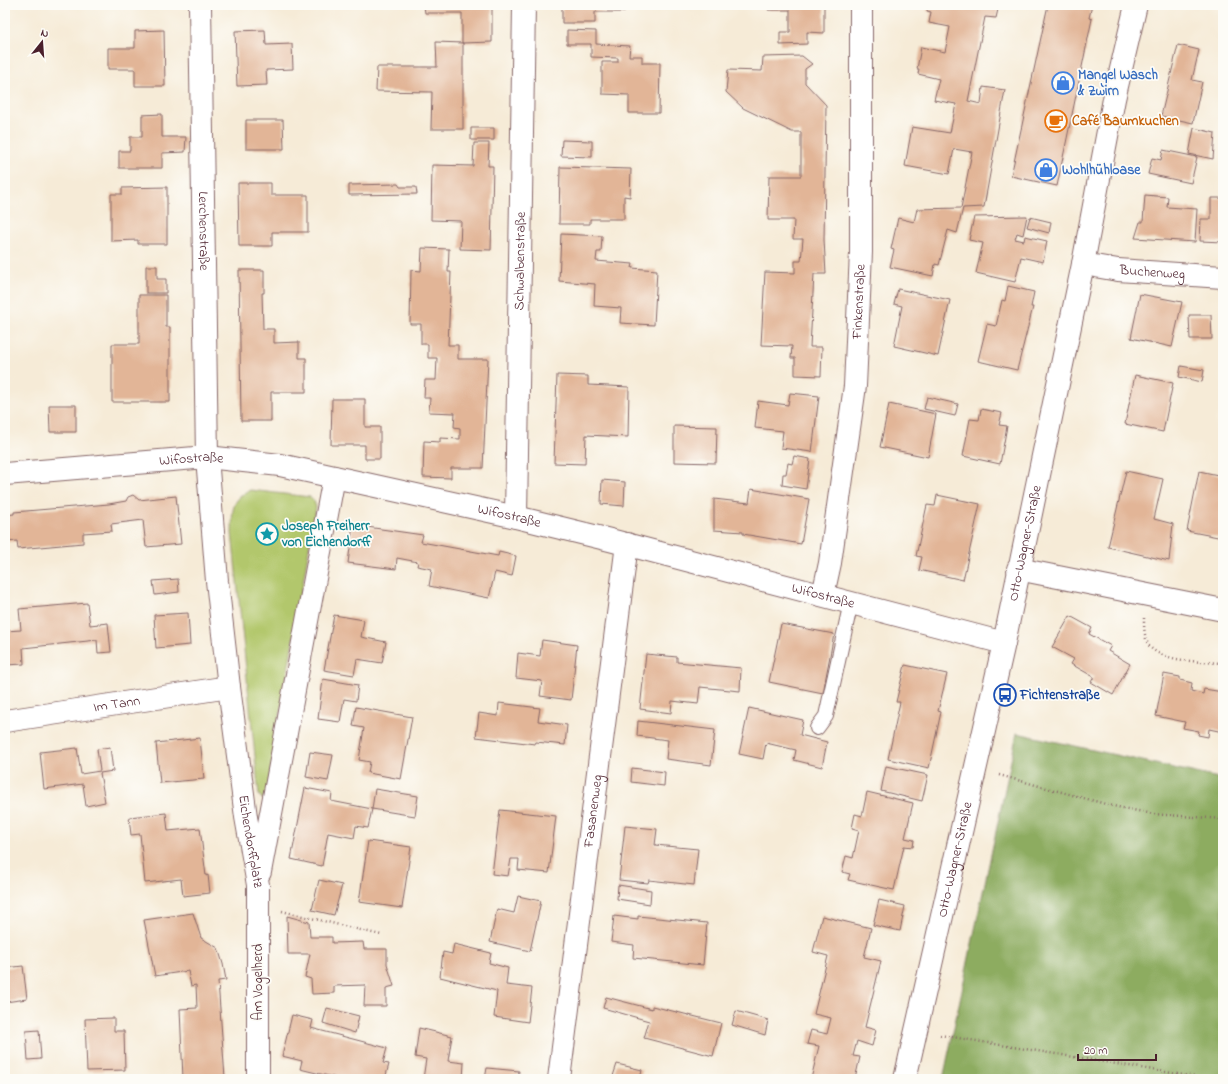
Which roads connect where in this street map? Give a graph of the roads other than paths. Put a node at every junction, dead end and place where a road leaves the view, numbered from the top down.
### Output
1 (200, 5) edge
2 (524, 5) edge
3 (861, 5) edge
4 (1136, 5) edge
5 (1083, 264) junction
6 (1223, 277) edge
7 (207, 457) junction
8 (5, 474) edge
9 (334, 477) junction
10 (516, 517) junction
11 (627, 544) junction
12 (1018, 569) junction
13 (822, 595) junction
14 (851, 602) junction
15 (1223, 610) edge
16 (1004, 643) junction
17 (229, 687) junction
18 (5, 721) edge
19 (817, 728) dead end
20 (258, 895) junction
21 (258, 1079) edge
22 (560, 1079) edge
23 (905, 1079) edge

1 - 7 street, Lerchenstraße
2 - 10 street, Schwalbenstraße
3 - 13 street, Finkenstraße
4 - 5 street, Otto-Wagner-Straße
5 - 6 street, Buchenweg
5 - 12 street, Otto-Wagner-Straße
7 - 8 street, Wifostraße
7 - 9 street, Wifostraße
7 - 17 street, Eichendorffplatz
9 - 10 street, Wifostraße
9 - 20 street, Eichendorffplatz
10 - 11 street, Wifostraße
11 - 13 street, Wifostraße
11 - 22 street, Fasanenweg
12 - 15 street
12 - 16 street, Otto-Wagner-Straße
13 - 14 street, Wifostraße
14 - 16 street, Wifostraße
14 - 19 lane
16 - 23 street, Otto-Wagner-Straße
17 - 18 street, Im Tann
17 - 20 street, Eichendorffplatz
20 - 21 street, Am Vogelherd

